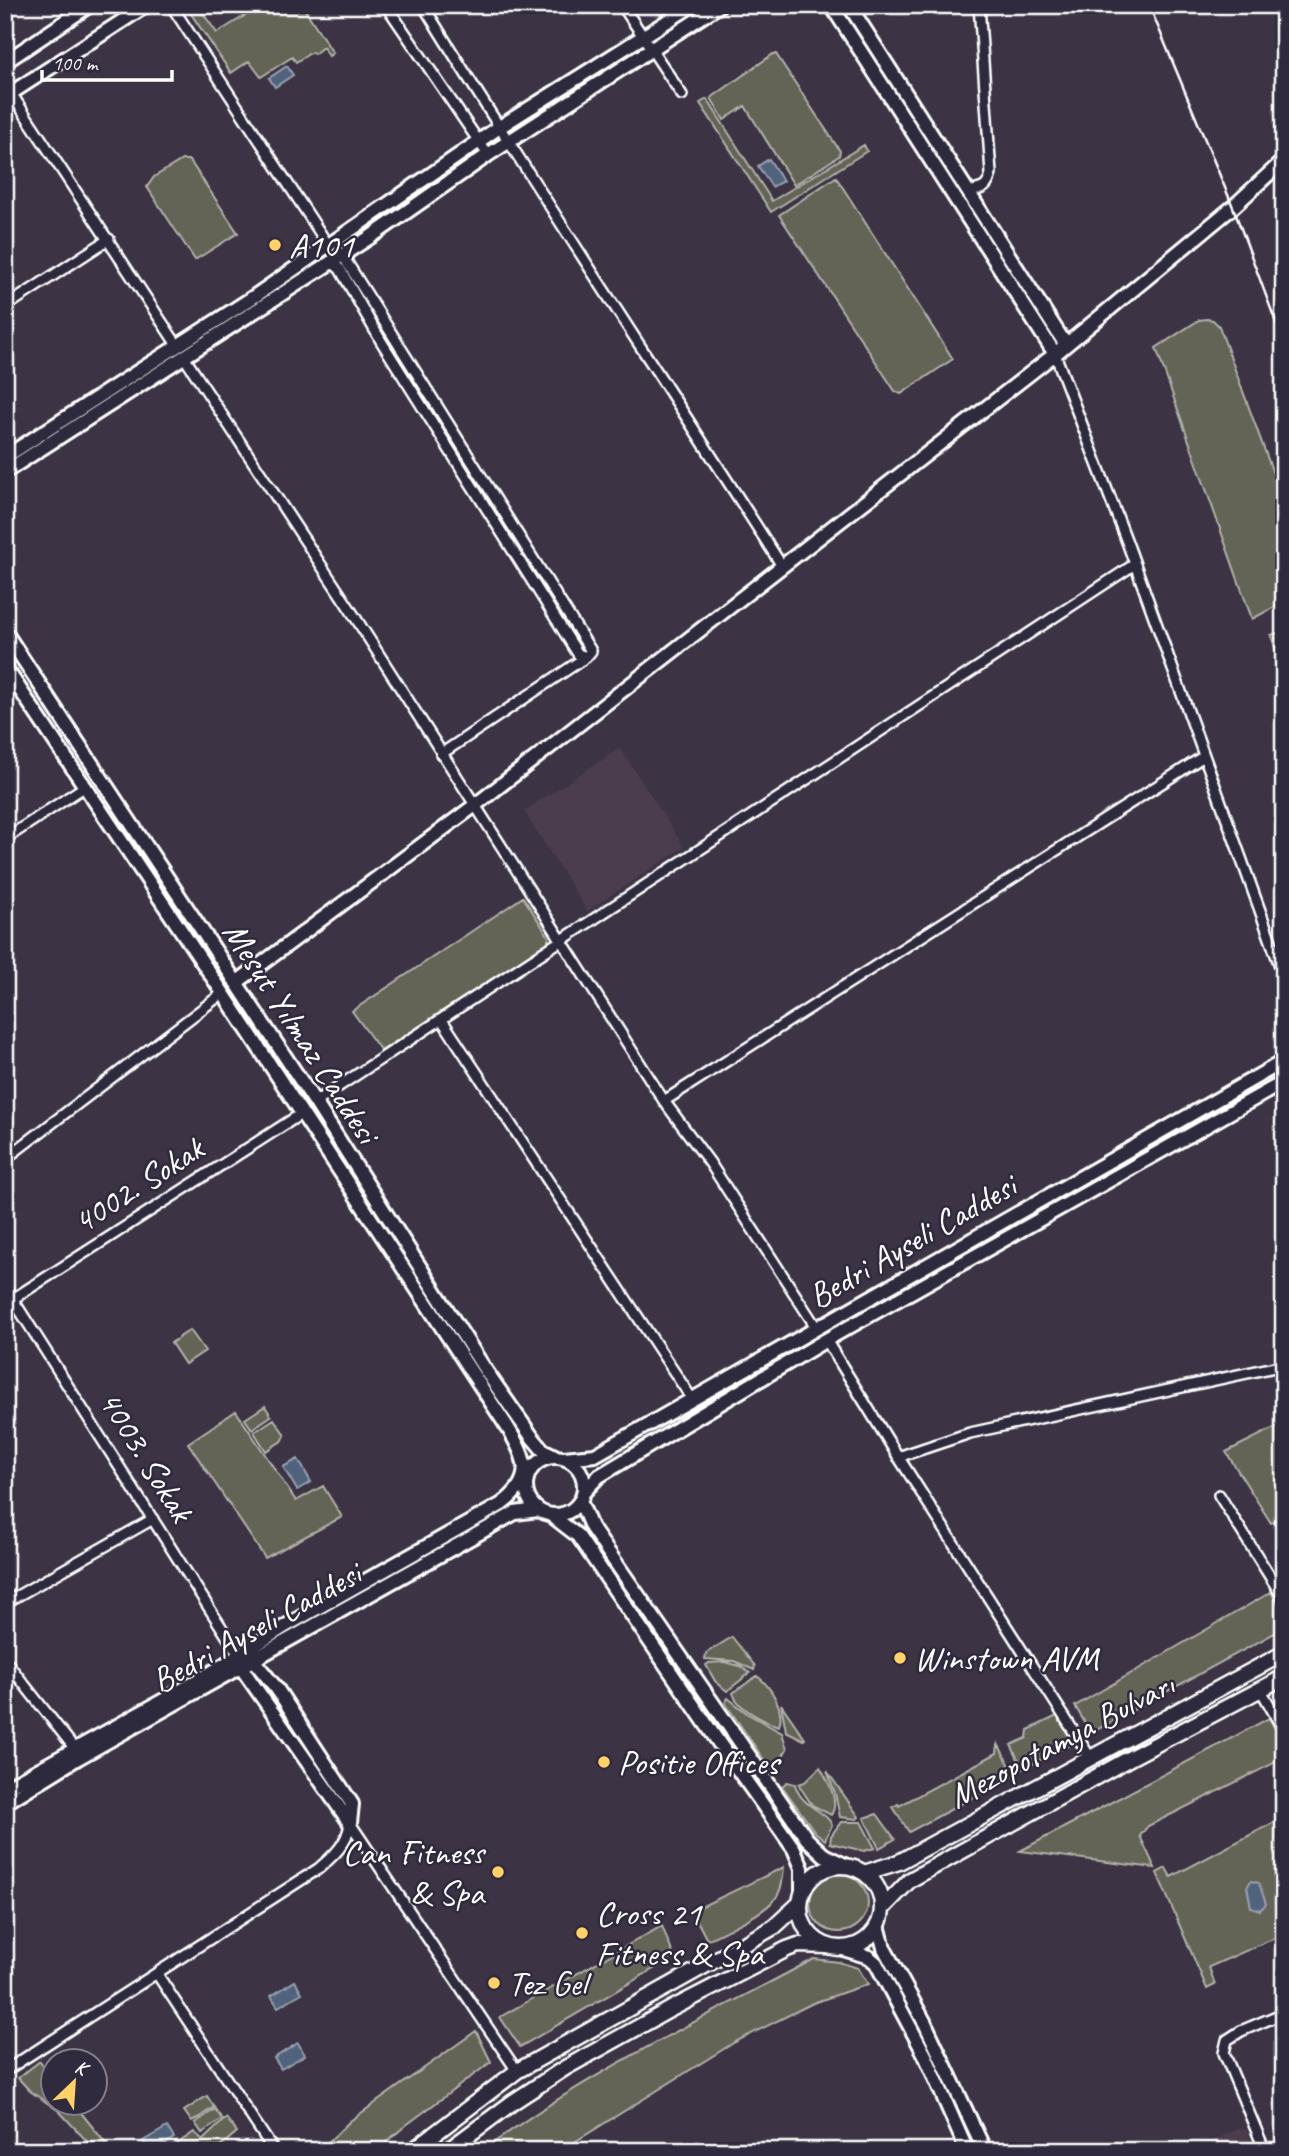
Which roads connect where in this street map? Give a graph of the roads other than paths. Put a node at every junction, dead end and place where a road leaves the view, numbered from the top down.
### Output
1 (90, 5) edge
2 (147, 5) edge
3 (171, 5) edge
4 (386, 5) edge
5 (423, 5) edge
6 (622, 5) edge
7 (693, 5) edge
8 (720, 5) edge
9 (831, 5) edge
10 (849, 5) edge
11 (979, 5) edge
12 (642, 35) junction
13 (652, 48) junction
14 (5, 62) edge
15 (7, 91) edge
16 (682, 95) dead end
17 (499, 128) junction
18 (479, 141) junction
19 (508, 142) junction
20 (488, 155) junction
21 (1284, 160) edge
22 (968, 192) junction
23 (108, 239) junction
24 (328, 245) junction
25 (349, 251) junction
26 (327, 265) junction
27 (5, 307) edge
28 (177, 345) junction
29 (1066, 345) junction
30 (1055, 354) junction
31 (184, 357) junction
32 (5, 457) edge
33 (5, 472) edge
34 (1135, 564) junction
35 (782, 566) junction
36 (5, 632) edge
37 (586, 657) junction
38 (5, 667) edge
39 (441, 754) junction
40 (1204, 756) junction
41 (84, 787) junction
42 (474, 806) junction
43 (5, 839) edge
44 (563, 941) junction
45 (1284, 977) edge
46 (236, 983) junction
47 (223, 993) junction
48 (442, 1020) junction
49 (1284, 1061) edge
50 (1284, 1082) edge
51 (664, 1101) junction
52 (315, 1102) junction
53 (301, 1114) junction
54 (5, 1159) edge
55 (5, 1287) edge
56 (9, 1301) edge
57 (816, 1327) junction
58 (826, 1339) junction
59 (1284, 1365) edge
60 (692, 1399) junction
61 (560, 1457) junction
62 (898, 1457) junction
63 (525, 1479) junction
64 (1219, 1495) dead end
65 (582, 1497) junction
66 (538, 1510) junction
67 (551, 1515) junction
68 (153, 1518) junction
69 (1284, 1599) edge
70 (5, 1603) edge
71 (1284, 1653) edge
72 (243, 1659) junction
73 (5, 1660) edge
74 (1284, 1677) edge
75 (1261, 1689) junction
76 (1284, 1731) edge
77 (75, 1749) junction
78 (1090, 1757) junction
79 (5, 1788) edge
80 (5, 1803) edge
81 (350, 1823) junction
82 (847, 1866) junction
83 (864, 1873) junction
84 (801, 1897) junction
85 (881, 1909) junction
86 (878, 1925) junction
87 (834, 1947) junction
88 (157, 1974) junction
89 (1284, 2013) edge
90 (5, 2071) edge
91 (517, 2071) junction
92 (274, 2151) edge
93 (412, 2151) edge
94 (447, 2151) edge
95 (967, 2151) edge
96 (985, 2151) edge
97 (1265, 2151) edge

1 - 14 main road
2 - 15 main road
3 - 24 street
4 - 18 street
5 - 17 street
6 - 12 street
7 - 12 main road
8 - 13 main road
9 - 30 main road
10 - 22 main road
11 - 22 street
12 - 13 street
12 - 17 main road
13 - 16 street
13 - 19 main road
15 - 23 street
17 - 18 main road
17 - 19 street
18 - 20 street
18 - 24 main road
19 - 20 main road
19 - 35 street
20 - 25 main road
21 - 29 main road
22 - 29 main road
23 - 27 street
23 - 28 street
24 - 28 main road
25 - 26 main road
25 - 37 street
26 - 31 main road
26 - 37 street
28 - 32 main road
29 - 30 main road
30 - 34 street
30 - 35 main road
31 - 33 main road
31 - 39 street
34 - 40 street
34 - 44 street
35 - 42 main road
36 - 46 main road, Mesut Yılmaz Caddesi
37 - 39 street
38 - 41 main road, Mesut Yılmaz Caddesi
39 - 42 street
40 - 45 street
40 - 51 street
41 - 43 street
41 - 47 main road, Mesut Yılmaz Caddesi
42 - 44 street
42 - 46 main road
44 - 48 street
44 - 51 street
46 - 52 main road, Mesut Yılmaz Caddesi
47 - 53 main road, Mesut Yılmaz Caddesi
47 - 54 street
48 - 52 street
48 - 60 street
49 - 57 main road, Bedri Ayseli Caddesi
50 - 58 main road, Bedri Ayseli Caddesi
51 - 57 street
52 - 61 main road, Mesut Yılmaz Caddesi
53 - 56 street, 4002. Sokak
53 - 63 main road, Mesut Yılmaz Caddesi
55 - 56 street, 4003. Sokak
56 - 68 street, 4003. Sokak
57 - 60 main road, Bedri Ayseli Caddesi
58 - 62 street
58 - 65 main road, Bedri Ayseli Caddesi
59 - 62 street
60 - 61 main road, Bedri Ayseli Caddesi
61 - 63 main road
61 - 65 main road
62 - 78 street
63 - 66 main road
63 - 72 main road, Bedri Ayseli Caddesi
64 - 69 street
65 - 67 main road
65 - 82 main road
66 - 67 main road
66 - 72 main road, Bedri Ayseli Caddesi
67 - 84 main road
68 - 70 street
68 - 72 street, 4003. Sokak
71 - 78 main road, Mezopotamya Bulvarı
72 - 77 main road, Bedri Ayseli Caddesi
72 - 80 main road, Bedri Ayseli Caddesi
72 - 81 main road
73 - 77 street
74 - 75 main road, Mezopotamya Bulvarı
75 - 76 street
75 - 85 main road, Mezopotamya Bulvarı
77 - 79 main road, Bedri Ayseli Caddesi
78 - 83 main road, Mezopotamya Bulvarı
81 - 88 street
81 - 91 street
82 - 83 main road
82 - 84 main road
83 - 85 main road
84 - 87 main road
84 - 91 main road
85 - 86 main road
86 - 87 main road
86 - 96 main road
87 - 94 main road
87 - 95 main road
88 - 90 street
88 - 92 street
89 - 97 street
91 - 93 main road

